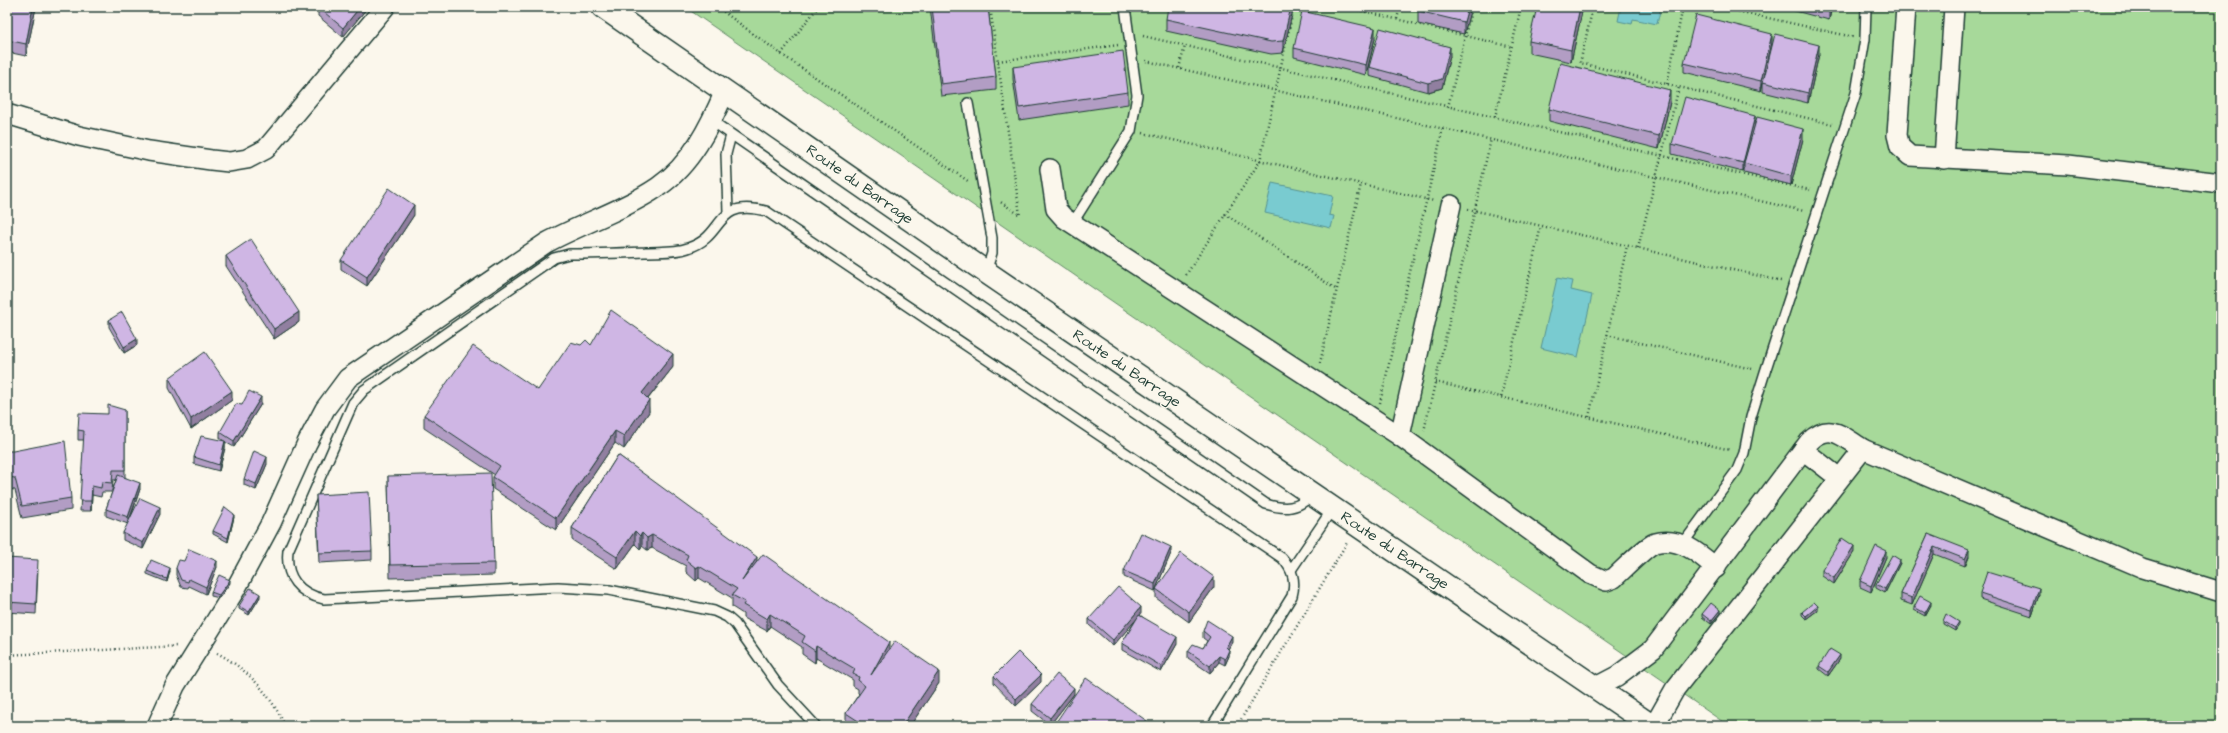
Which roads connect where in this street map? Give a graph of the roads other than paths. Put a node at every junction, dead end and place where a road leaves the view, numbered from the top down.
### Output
1 (385, 7) edge
2 (603, 7) edge
3 (1125, 7) edge
4 (1866, 7) edge
5 (1906, 7) edge
6 (1954, 7) edge
7 (725, 91) junction
8 (968, 103) dead end
9 (7, 114) edge
10 (712, 121) junction
11 (731, 134) junction
12 (1944, 159) junction
13 (1050, 169) dead end
14 (2221, 183) edge
15 (1451, 205) dead end
16 (728, 212) junction
17 (1072, 224) junction
18 (986, 272) junction
19 (1400, 436) junction
20 (1803, 450) junction
21 (1863, 450) junction
22 (1840, 478) junction
23 (1313, 494) junction
24 (1333, 508) junction
25 (1682, 545) junction
26 (1716, 568) junction
27 (1291, 570) junction
28 (2221, 592) edge
29 (1596, 687) junction
30 (157, 726) edge
31 (816, 726) edge
32 (1212, 726) edge
33 (1653, 726) edge

1 - 9 street
2 - 7 main road, Route du Barrage
3 - 17 lane
4 - 25 lane
5 - 12 street
6 - 12 street
7 - 10 street
7 - 18 main road, Route du Barrage
8 - 18 lane
10 - 11 lane
10 - 30 street
11 - 16 lane
11 - 23 lane
12 - 14 street
13 - 17 street
15 - 19 street
16 - 27 lane
16 - 31 lane
17 - 19 street
18 - 23 main road, Route du Barrage
19 - 25 street
20 - 21 street
20 - 22 street
20 - 26 street
21 - 22 street
21 - 28 street
22 - 33 street
23 - 24 main road, Route du Barrage
24 - 27 lane
24 - 29 main road, Route du Barrage
25 - 26 street
26 - 29 street
27 - 32 lane
29 - 33 main road, Route du Barrage

